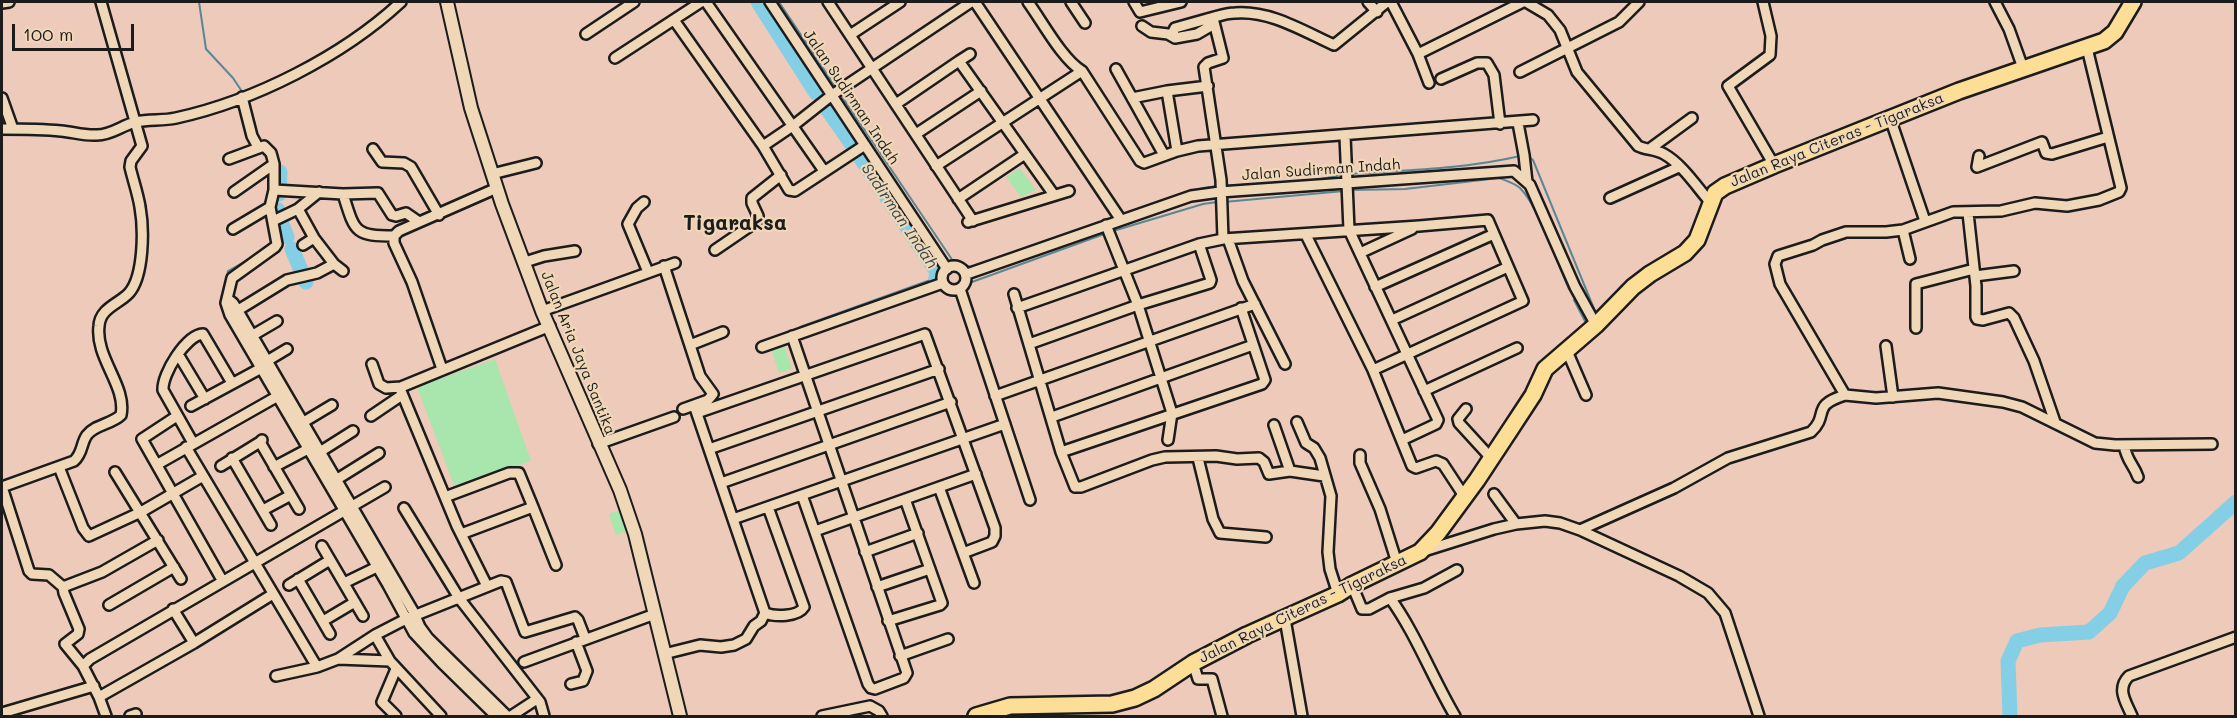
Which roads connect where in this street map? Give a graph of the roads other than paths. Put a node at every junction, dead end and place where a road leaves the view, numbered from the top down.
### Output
1 (9, 2) edge
2 (101, 2) edge
3 (401, 2) edge
4 (447, 2) edge
5 (634, 2) edge
6 (701, 2) edge
7 (706, 2) edge
8 (770, 2) edge
9 (830, 2) edge
10 (900, 2) edge
11 (973, 2) edge
12 (1028, 2) edge
13 (1071, 2) edge
14 (1134, 2) edge
15 (1181, 2) edge
16 (1368, 2) edge
17 (1389, 2) edge
18 (1525, 2) edge
19 (1639, 2) edge
20 (1763, 2) edge
21 (1995, 2) edge
22 (2133, 2) edge
23 (2, 3) edge
24 (1170, 3) edge
25 (1377, 12) junction
26 (1210, 18) junction
27 (674, 20) junction
28 (1085, 23) dead end
29 (1142, 26) dead end
30 (586, 34) dead end
31 (850, 35) junction
32 (2087, 48) junction
33 (1567, 49) junction
34 (970, 54) dead end
35 (1418, 54) junction
36 (615, 58) dead end
37 (959, 61) junction
38 (872, 68) junction
39 (2023, 68) junction
40 (1116, 69) dead end
41 (1082, 71) junction
42 (1520, 72) dead end
43 (1441, 79) dead end
44 (1429, 83) dead end
45 (1208, 87) junction
46 (981, 91) junction
47 (1167, 91) junction
48 (831, 95) junction
49 (242, 97) junction
50 (2, 98) edge
51 (1039, 98) junction
52 (1132, 98) junction
53 (896, 104) junction
54 (1692, 118) dead end
55 (1890, 118) junction
56 (1533, 120) dead end
57 (135, 122) junction
58 (1004, 122) junction
59 (1518, 123) junction
60 (1500, 124) junction
61 (794, 125) junction
62 (2, 129) edge
63 (13, 129) junction
64 (916, 135) junction
65 (1346, 136) junction
66 (2108, 137) junction
67 (1217, 145) junction
68 (763, 146) junction
69 (865, 146) junction
70 (258, 147) junction
71 (1651, 148) junction
72 (373, 149) dead end
73 (1177, 151) junction
74 (1025, 154) junction
75 (1164, 155) junction
76 (1979, 156) dead end
77 (229, 159) dead end
78 (536, 163) dead end
79 (274, 164) junction
80 (1774, 165) junction
81 (936, 166) junction
82 (1679, 167) junction
83 (824, 171) junction
84 (492, 174) junction
85 (781, 175) junction
86 (1348, 182) junction
87 (1527, 182) junction
88 (497, 188) junction
89 (274, 190) junction
90 (1069, 191) dead end
91 (234, 192) dead end
92 (319, 192) junction
93 (1220, 192) junction
94 (343, 194) junction
95 (1054, 195) junction
96 (1610, 198) dead end
97 (958, 199) junction
98 (644, 202) dead end
99 (1710, 202) junction
100 (270, 207) junction
101 (298, 209) junction
102 (1968, 213) junction
103 (439, 215) junction
104 (1121, 220) junction
105 (273, 221) junction
106 (1925, 221) junction
107 (418, 222) junction
108 (1106, 225) junction
109 (1419, 226) junction
110 (233, 229) dead end
111 (1349, 230) junction
112 (1903, 230) junction
113 (1305, 234) junction
114 (1494, 234) junction
115 (394, 236) junction
116 (314, 238) junction
117 (1226, 239) junction
118 (1199, 244) junction
119 (303, 245) dead end
120 (715, 250) dead end
121 (575, 251) dead end
122 (1360, 253) junction
123 (1910, 259) dead end
124 (525, 262) junction
125 (675, 262) dead end
126 (334, 264) junction
127 (664, 266) junction
128 (1508, 267) junction
129 (947, 268) junction
130 (1125, 270) junction
131 (343, 271) dead end
132 (2014, 271) dead end
133 (648, 272) junction
134 (1975, 272) junction
135 (967, 274) junction
136 (943, 283) junction
137 (1375, 287) junction
138 (960, 289) junction
139 (1014, 294) dead end
140 (1256, 304) junction
141 (1138, 305) junction
142 (1017, 308) junction
143 (1241, 308) junction
144 (542, 310) junction
145 (234, 313) junction
146 (1392, 320) junction
147 (277, 321) dead end
148 (1596, 325) junction
149 (550, 326) junction
150 (1916, 328) dead end
151 (723, 332) dead end
152 (792, 336) junction
153 (249, 338) junction
154 (1150, 341) junction
155 (1029, 344) junction
156 (690, 345) junction
157 (1253, 345) junction
158 (1886, 346) dead end
159 (762, 347) dead end
160 (1516, 348) dead end
161 (287, 349) dead end
162 (1568, 351) junction
163 (178, 354) junction
164 (1406, 354) junction
165 (266, 364) junction
166 (372, 364) dead end
167 (1285, 364) dead end
168 (442, 369) junction
169 (939, 369) junction
170 (1372, 370) junction
171 (805, 375) junction
172 (1161, 378) junction
173 (1041, 380) junction
174 (232, 383) junction
175 (402, 391) junction
176 (1424, 391) junction
177 (1586, 394) dead end
178 (1845, 395) junction
179 (278, 396) junction
180 (996, 396) junction
181 (1893, 397) junction
182 (204, 399) junction
183 (951, 402) junction
184 (332, 405) dead end
185 (191, 406) dead end
186 (683, 409) dead end
187 (695, 409) junction
188 (1466, 409) dead end
189 (818, 411) junction
190 (1172, 413) junction
191 (177, 416) junction
192 (371, 416) dead end
193 (674, 417) dead end
194 (1052, 417) junction
195 (1297, 422) dead end
196 (2055, 422) junction
197 (302, 423) junction
198 (1005, 424) junction
199 (1274, 425) dead end
200 (353, 431) dead end
201 (963, 439) junction
202 (1168, 440) dead end
203 (1402, 440) junction
204 (598, 444) junction
205 (2212, 444) dead end
206 (189, 445) junction
207 (829, 445) junction
208 (2124, 445) junction
209 (709, 449) junction
210 (313, 452) junction
211 (1061, 452) junction
212 (379, 453) dead end
213 (1360, 455) dead end
214 (232, 458) junction
215 (1198, 458) junction
216 (1491, 458) junction
217 (158, 464) junction
218 (221, 466) dead end
219 (274, 466) junction
220 (59, 467) junction
221 (1290, 471) junction
222 (115, 472) dead end
223 (976, 474) junction
224 (203, 476) junction
225 (1324, 476) junction
226 (2138, 477) dead end
227 (841, 481) junction
228 (332, 482) junction
229 (721, 483) junction
230 (385, 487) dead end
231 (939, 487) junction
232 (172, 494) junction
233 (1494, 494) dead end
234 (291, 495) junction
235 (802, 495) junction
236 (1464, 496) junction
237 (445, 497) junction
238 (905, 499) junction
239 (1030, 500) dead end
240 (533, 507) junction
241 (768, 507) junction
242 (404, 508) dead end
243 (299, 509) dead end
244 (348, 509) junction
245 (263, 510) junction
246 (141, 512) junction
247 (853, 517) junction
248 (733, 519) junction
249 (1516, 524) junction
250 (272, 525) dead end
251 (1580, 530) junction
252 (815, 531) junction
253 (461, 534) junction
254 (918, 534) junction
255 (1266, 537) dead end
256 (158, 540) junction
257 (322, 546) dead end
258 (865, 552) junction
259 (1420, 552) junction
260 (963, 553) junction
261 (330, 560) junction
262 (254, 562) junction
263 (1397, 563) junction
264 (556, 565) dead end
265 (174, 567) junction
266 (377, 567) junction
267 (930, 569) junction
268 (1457, 570) dead end
269 (181, 579) dead end
270 (298, 579) junction
271 (222, 580) junction
272 (344, 583) junction
273 (974, 583) dead end
274 (289, 585) dead end
275 (1352, 585) junction
276 (487, 586) junction
277 (877, 586) junction
278 (63, 587) junction
279 (273, 594) junction
280 (1338, 594) junction
281 (459, 598) junction
282 (1390, 598) junction
283 (355, 602) junction
284 (109, 605) dead end
285 (173, 609) junction
286 (765, 613) junction
287 (655, 614) junction
288 (363, 616) dead end
289 (416, 616) junction
290 (406, 619) junction
291 (1286, 619) junction
292 (323, 621) junction
293 (888, 621) junction
294 (330, 634) dead end
295 (375, 635) junction
296 (2235, 637) edge
297 (948, 639) dead end
298 (581, 640) junction
299 (194, 643) junction
300 (664, 654) junction
301 (900, 656) junction
302 (338, 659) junction
303 (444, 659) junction
304 (524, 662) dead end
305 (1193, 663) junction
306 (393, 665) junction
307 (83, 666) junction
308 (317, 667) junction
309 (276, 676) dead end
310 (571, 684) dead end
311 (94, 686) junction
312 (99, 697) junction
313 (537, 699) junction
314 (1046, 711) edge
315 (2, 713) edge
316 (106, 717) edge
317 (396, 717) edge
318 (441, 717) edge
319 (496, 717) edge
320 (509, 717) edge
321 (544, 717) edge
322 (680, 717) edge
323 (822, 717) edge
324 (882, 717) edge
325 (976, 717) edge
326 (1222, 717) edge
327 (1302, 717) edge
328 (1455, 717) edge
329 (1759, 717) edge
330 (2132, 717) edge

1 - 23 street
2 - 57 street
3 - 49 street
4 - 84 street, Jalan Aria Jaya Santika
5 - 30 street
6 - 27 street
7 - 61 street
8 - 48 street, Jalan Sudirman Indah
9 - 31 street
10 - 31 street
11 - 38 street
11 - 51 street
12 - 41 street
13 - 28 street
14 - 24 street
15 - 24 street
16 - 25 street
17 - 25 street
17 - 35 street
18 - 33 street
18 - 35 street
19 - 33 street
20 - 80 street
21 - 39 street
22 - 32 main road, Jalan Raya Citeras - Tigaraksa
25 - 26 street
26 - 29 street
26 - 45 street
27 - 36 street
27 - 68 street
31 - 38 street
32 - 39 main road, Jalan Raya Citeras - Tigaraksa
32 - 66 street
33 - 42 street
33 - 71 street
34 - 37 street
35 - 44 street
37 - 46 street
37 - 53 street
38 - 48 street
38 - 53 street
39 - 55 main road, Jalan Raya Citeras - Tigaraksa
40 - 52 street
41 - 51 street
41 - 75 street
43 - 60 street
45 - 47 street
45 - 67 street
46 - 58 street
46 - 64 street
47 - 52 street
47 - 73 street
48 - 61 street
48 - 69 street, Jalan Sudirman Indah
49 - 57 street
49 - 70 street
50 - 63 street
51 - 58 street
51 - 104 street
52 - 75 street
53 - 64 street
54 - 71 street
55 - 80 main road, Jalan Raya Citeras - Tigaraksa
55 - 106 street
56 - 59 street
57 - 63 street
57 - 220 street
58 - 74 street
58 - 81 street
59 - 60 street
59 - 87 street
60 - 65 street
61 - 68 street
61 - 83 street
62 - 63 street
64 - 81 street
65 - 67 street
65 - 86 street
66 - 76 street
66 - 102 street
67 - 73 street
67 - 93 street
68 - 85 street
69 - 83 street
69 - 129 street, Jalan Sudirman Indah
70 - 77 street
70 - 79 street
71 - 82 street
72 - 103 street
73 - 75 street
74 - 95 street
74 - 97 street
78 - 84 street
79 - 89 street
79 - 91 street
80 - 99 main road, Jalan Raya Citeras - Tigaraksa
81 - 97 street
82 - 96 street
82 - 99 street
83 - 85 street
84 - 88 street, Jalan Aria Jaya Santika
85 - 120 street
86 - 87 street, Jalan Sudirman Indah
86 - 93 street, Jalan Sudirman Indah
86 - 111 street
87 - 148 street
88 - 103 street
88 - 124 street, Jalan Aria Jaya Santika
89 - 92 street
89 - 100 street
90 - 95 street
92 - 94 street
92 - 101 street
93 - 104 street, Jalan Sudirman Indah
93 - 117 street
94 - 107 street
94 - 115 street
95 - 97 street
98 - 133 street
99 - 148 main road, Jalan Raya Citeras - Tigaraksa
100 - 105 street
100 - 110 street
101 - 105 street
101 - 116 street
102 - 106 street
102 - 134 street
103 - 107 street
104 - 108 street, Jalan Sudirman Indah
105 - 145 street
106 - 112 street
107 - 115 street
108 - 130 street
108 - 135 street, Jalan Sudirman Indah
109 - 111 street
109 - 114 street
109 - 122 street
111 - 113 street
111 - 122 street
112 - 123 street
112 - 178 street
113 - 117 street
113 - 170 street
114 - 128 street
114 - 137 street
115 - 168 street
116 - 119 street
116 - 126 street
117 - 118 street
117 - 140 street
118 - 130 street
118 - 141 street
121 - 124 street
122 - 137 street
124 - 144 street, Jalan Aria Jaya Santika
125 - 127 street
126 - 131 street
126 - 145 street
127 - 133 street
127 - 156 street
128 - 146 street
128 - 164 street
129 - 135 street
129 - 136 street
130 - 141 street
130 - 142 street
132 - 134 street
133 - 144 street
134 - 150 street
134 - 196 street
135 - 138 street
136 - 138 street
136 - 152 street
137 - 146 street
138 - 180 street
139 - 142 street
140 - 143 street
140 - 167 street
141 - 154 street
141 - 155 street
142 - 155 street
143 - 154 street
143 - 157 street
144 - 149 street, Jalan Aria Jaya Santika
145 - 153 street
146 - 164 street
147 - 153 street
148 - 162 main road, Jalan Raya Citeras - Tigaraksa
149 - 168 street
149 - 204 street, Jalan Aria Jaya Santika
151 - 156 street
152 - 159 street
152 - 171 street
153 - 165 street
154 - 172 street
154 - 173 street
155 - 173 street
156 - 187 street
157 - 172 street
157 - 190 street
158 - 181 street
160 - 176 street
161 - 165 street
162 - 177 street
162 - 216 main road, Jalan Raya Citeras - Tigaraksa
163 - 174 street
163 - 182 street
163 - 191 street
164 - 170 street
164 - 176 street
165 - 174 street
165 - 179 street
165 - 197 street
166 - 175 street
168 - 175 street
169 - 171 street
169 - 183 street
169 - 189 street
170 - 203 street
171 - 187 street
171 - 189 street
172 - 190 street
172 - 194 street
173 - 180 street
173 - 194 street
174 - 182 street
175 - 192 street
175 - 237 street
176 - 203 street
178 - 181 street
178 - 251 street
179 - 206 street
179 - 210 street
180 - 198 street
181 - 196 street
182 - 185 street
183 - 201 street
183 - 207 street
184 - 197 street
186 - 187 street
187 - 209 street
188 - 216 street
189 - 207 street
189 - 209 street
190 - 202 street
190 - 211 street
191 - 206 street
191 - 217 street
193 - 204 street
194 - 211 street
195 - 225 street
196 - 208 street
197 - 210 street
198 - 201 street
198 - 239 street
199 - 221 street
200 - 210 street
201 - 223 street
201 - 227 street
203 - 236 street
204 - 287 street, Jalan Aria Jaya Santika
205 - 208 street
206 - 217 street
206 - 224 street
207 - 227 street
207 - 229 street
208 - 226 street
209 - 229 street
210 - 219 street
210 - 228 street
211 - 215 street
212 - 228 street
213 - 263 street
214 - 218 street
214 - 219 street
214 - 245 street
215 - 221 street
215 - 255 street
216 - 236 main road, Jalan Raya Citeras - Tigaraksa
217 - 232 street
219 - 234 street
220 - 246 street
220 - 278 street
221 - 225 street
222 - 246 street
223 - 231 street
223 - 260 street
224 - 232 street
224 - 262 street
225 - 280 street
227 - 235 street
227 - 247 street
228 - 244 street
229 - 248 street
230 - 244 street
231 - 238 street
231 - 260 street
232 - 246 street
232 - 271 street
233 - 249 street
234 - 243 street
234 - 245 street
235 - 241 street
235 - 252 street
236 - 259 main road, Jalan Raya Citeras - Tigaraksa
237 - 240 street
237 - 253 street
238 - 247 street
238 - 254 street
240 - 253 street
240 - 264 street
241 - 248 street
241 - 286 street
242 - 281 street
244 - 262 street
244 - 266 street
244 - 289 street
245 - 250 street
246 - 256 street
247 - 252 street
247 - 258 street
248 - 286 street
249 - 251 street
249 - 259 street
251 - 329 street
252 - 301 street
253 - 276 street
254 - 258 street
254 - 267 street
256 - 265 street
256 - 278 street
257 - 261 street
258 - 277 street
259 - 263 main road, Jalan Raya Citeras - Tigaraksa
260 - 273 street
261 - 270 street
261 - 272 street
262 - 271 street
262 - 279 street
263 - 275 main road, Jalan Raya Citeras - Tigaraksa
265 - 269 street
265 - 284 street
266 - 272 street
266 - 290 street
267 - 277 street
267 - 293 street
268 - 282 street
270 - 274 street
270 - 292 street
271 - 285 street
272 - 283 street
275 - 280 main road, Jalan Raya Citeras - Tigaraksa
275 - 282 street
276 - 281 street
276 - 298 street
277 - 293 street
278 - 307 street
279 - 299 street
279 - 308 street
280 - 291 main road, Jalan Raya Citeras - Tigaraksa
281 - 289 street
281 - 313 street
282 - 328 street
283 - 288 street
283 - 292 street
285 - 299 street
285 - 307 street
286 - 300 street
287 - 298 street
287 - 300 street, Jalan Aria Jaya Santika
289 - 290 street
289 - 303 street
290 - 295 street
290 - 303 street
291 - 305 main road, Jalan Raya Citeras - Tigaraksa
291 - 327 street
292 - 294 street
293 - 301 street
295 - 302 street
295 - 306 street
296 - 330 street
297 - 301 street
298 - 304 street
298 - 310 street
299 - 312 street
300 - 322 street, Jalan Aria Jaya Santika
302 - 306 street
302 - 308 street
303 - 319 street
303 - 320 street
305 - 314 main road, Jalan Raya Citeras - Tigaraksa
305 - 326 street
306 - 317 street
306 - 318 street
307 - 311 street
308 - 309 street
311 - 312 street
311 - 315 street
312 - 316 street
313 - 320 street
313 - 321 street
314 - 325 main road, Jalan Raya Citeras - Tigaraksa
323 - 324 street

